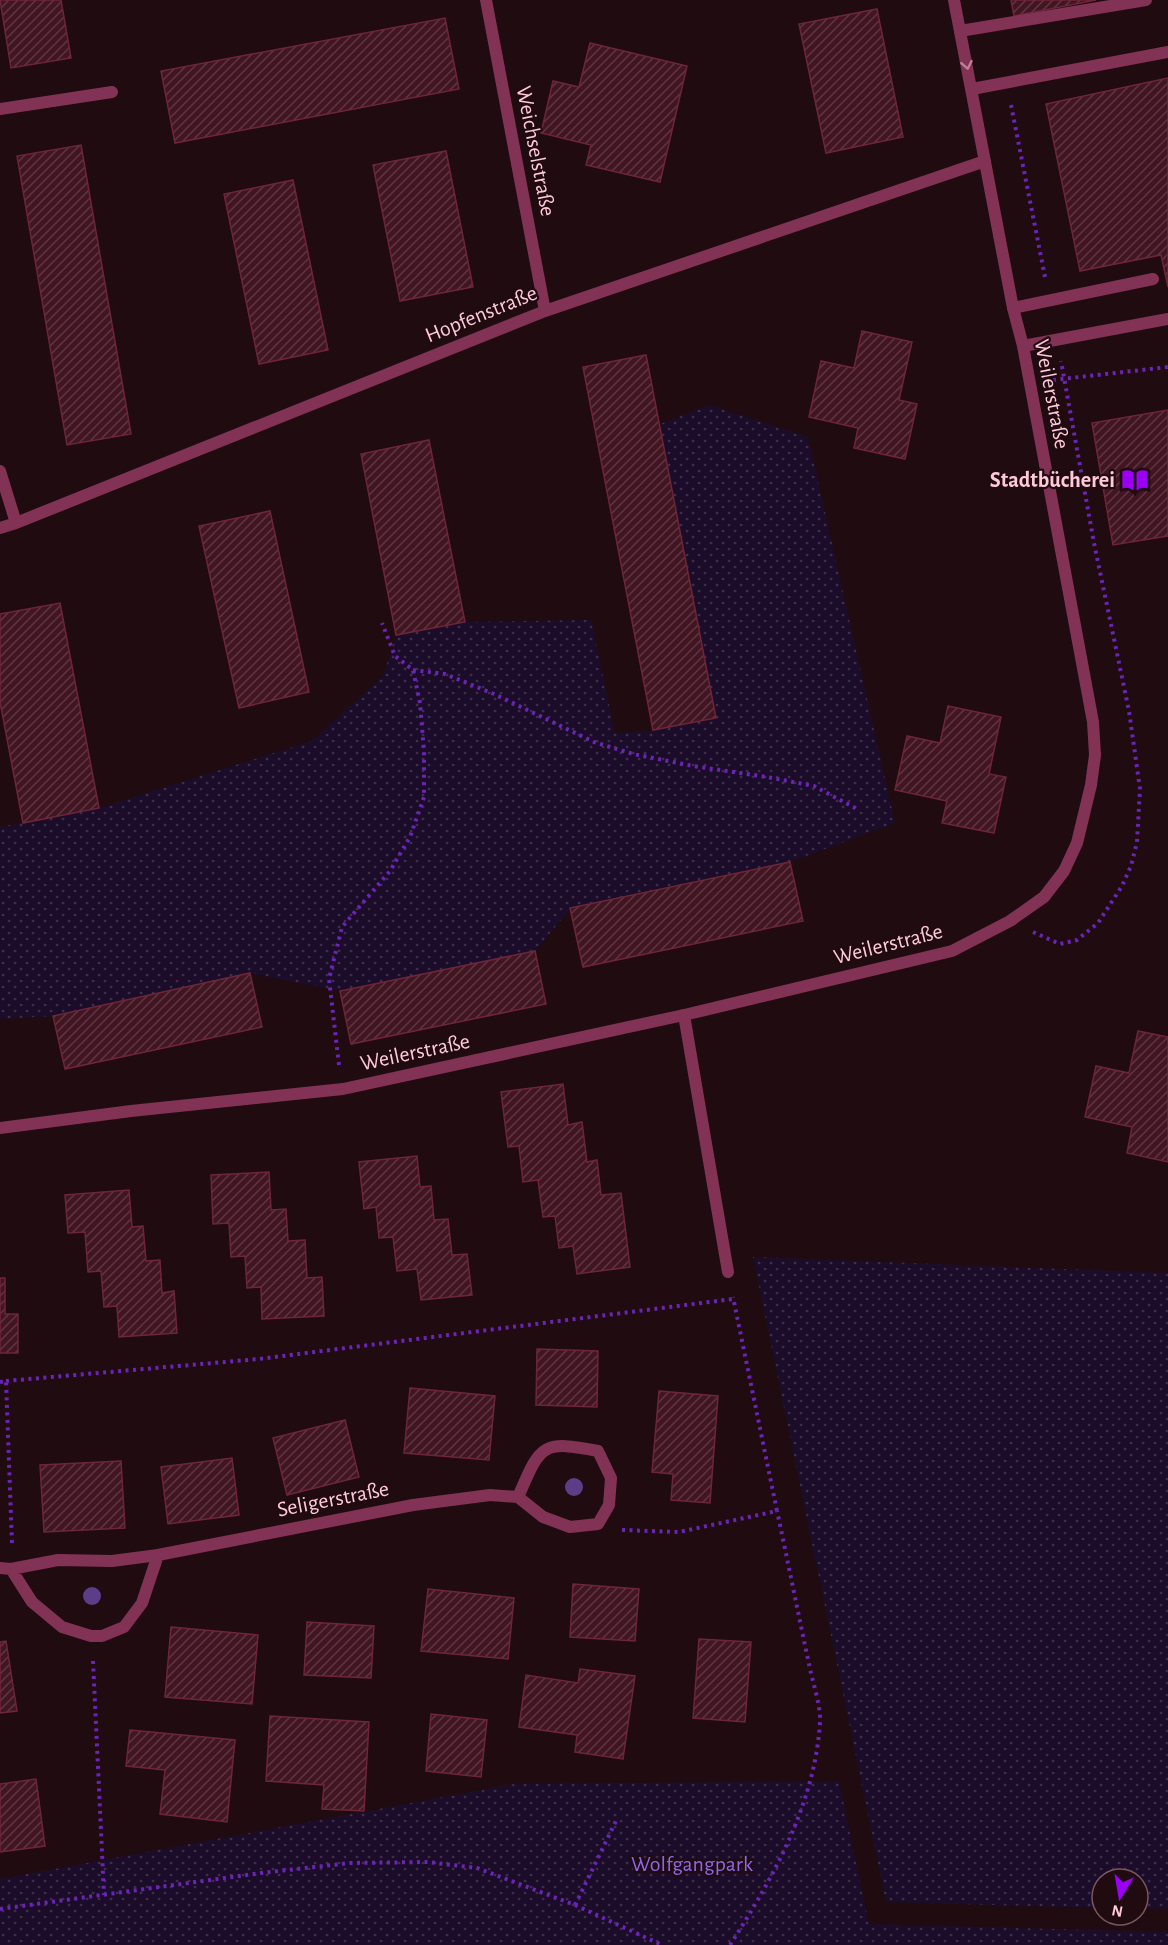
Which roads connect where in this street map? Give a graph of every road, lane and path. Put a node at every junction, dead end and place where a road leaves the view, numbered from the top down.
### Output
1 (486, 0) edge
2 (954, 0) edge
3 (1146, 0) edge
4 (960, 31) junction
5 (1168, 52) edge
6 (972, 89) junction
7 (112, 92) dead end
8 (0, 109) edge
9 (985, 161) junction
10 (1154, 279) dead end
11 (1013, 308) junction
12 (545, 311) junction
13 (1168, 319) edge
14 (1023, 346) junction
15 (1168, 367) edge
16 (1028, 383) junction
17 (0, 471) edge
18 (16, 523) junction
19 (0, 528) edge
20 (382, 623) dead end
21 (413, 670) junction
22 (859, 810) dead end
23 (684, 1015) junction
24 (343, 1089) junction
25 (0, 1128) edge
26 (729, 1272) joint
27 (733, 1299) junction
28 (6, 1381) junction
29 (0, 1382) edge
30 (518, 1497) junction
31 (777, 1511) junction
32 (598, 1524) junction
33 (158, 1555) junction
34 (5, 1568) edge
35 (91, 1636) junction
36 (616, 1821) dead end
37 (104, 1895) junction
38 (575, 1905) junction
39 (0, 1909) edge
40 (662, 1945) edge
41 (730, 1945) edge

1 - 12 street, Weichselstraße
2 - 4 street, Weilerstraße
3 - 4 street
4 -> 6 street, Weilerstraße
5 - 6 street
6 - 9 street, Weilerstraße
7 - 8 street
9 - 11 street, Weilerstraße
9 - 12 street, Hopfenstraße
10 - 11 street
11 - 14 street, Weilerstraße
12 - 18 street, Hopfenstraße
13 - 14 street
14 - 16 street, Weilerstraße
15 - 16 path
16 - 23 street, Weilerstraße
17 - 18 street
18 - 19 street, Hopfenstraße
20 - 21 path
21 - 22 path
21 - 24 path
23 - 24 street, Weilerstraße
23 - 26 street
24 - 25 street, Weilerstraße
26 - 27 path
27 - 28 path
27 - 31 path
28 - 29 path
28 - 34 path
30 - 32 street
30 - 32 street
30 - 33 street, Seligerstraße
31 - 32 path
31 - 41 path
33 - 34 street, Seligerstraße
33 - 35 street
34 - 35 street
35 - 37 path
36 - 38 path
37 - 38 path
37 - 39 path
38 - 40 path

